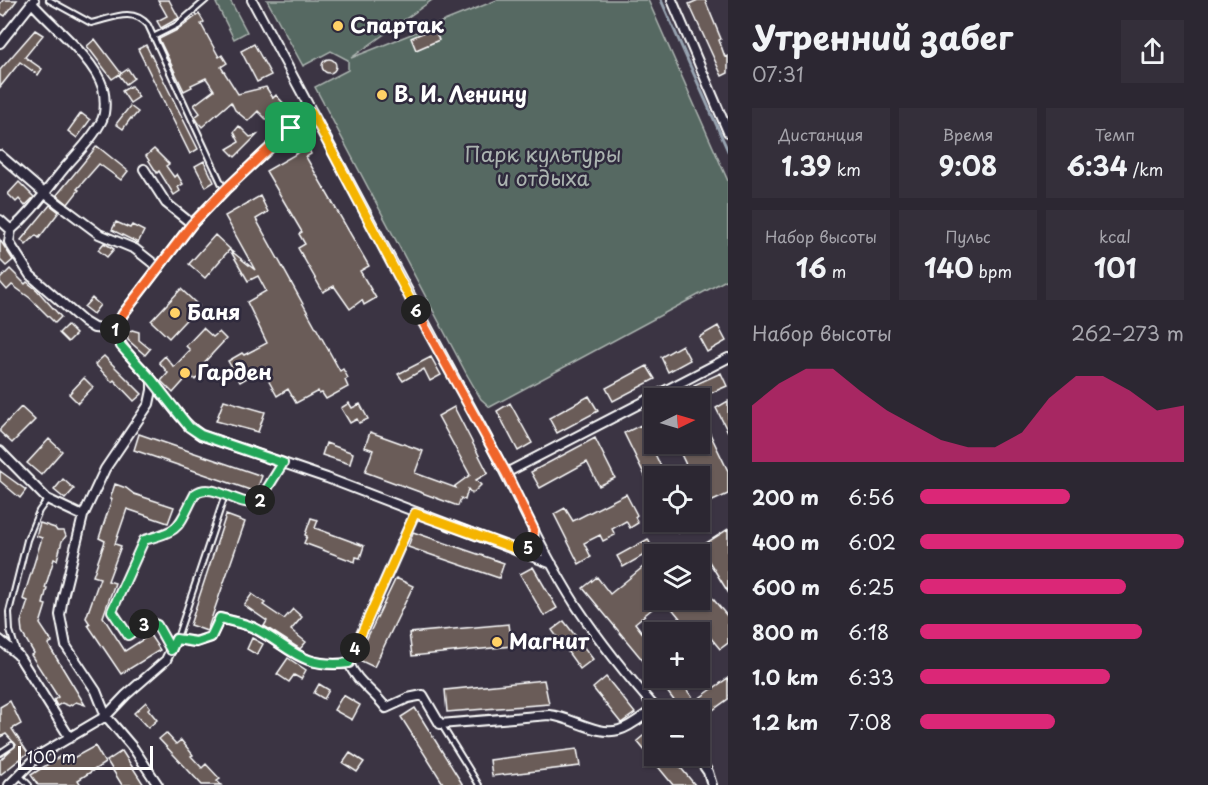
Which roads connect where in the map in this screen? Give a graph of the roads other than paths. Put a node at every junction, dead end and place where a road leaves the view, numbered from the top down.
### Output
1 (49, 0) edge
2 (206, 0) edge
3 (252, 0) edge
4 (672, 0) edge
5 (33, 1) edge
6 (153, 37) junction
7 (0, 42) edge
8 (312, 113) junction
9 (728, 132) edge
10 (0, 155) edge
11 (144, 169) dead end
12 (225, 190) junction
13 (44, 193) junction
14 (0, 220) edge
15 (192, 224) junction
16 (11, 230) junction
17 (159, 268) junction
18 (115, 330) junction
19 (728, 358) edge
20 (152, 380) junction
21 (166, 400) junction
22 (149, 404) junction
23 (0, 451) edge
24 (283, 463) junction
25 (506, 473) junction
26 (225, 495) junction
27 (47, 499) junction
28 (415, 513) junction
29 (83, 516) junction
30 (534, 530) junction
31 (521, 551) junction
32 (552, 564) junction
33 (176, 639) junction
34 (0, 640) edge
35 (171, 650) junction
36 (18, 655) junction
37 (349, 663) junction
38 (649, 700) edge
39 (106, 716) junction
40 (644, 717) edge
41 (440, 724) junction
42 (70, 738) junction
43 (12, 745) dead end
44 (0, 753) edge
45 (704, 766) edge
46 (18, 775) junction
47 (9, 785) edge
48 (29, 785) edge
49 (158, 785) edge
50 (479, 785) edge
51 (712, 785) edge

1 - 6 lane
2 - 6 lane
3 - 8 street
4 - 9 street
5 - 7 street
5 - 13 street
6 - 12 lane
8 - 12 street
8 - 25 street
10 - 13 street
11 - 15 street
12 - 15 street
13 - 16 street
13 - 17 street
14 - 16 street
15 - 17 street
16 - 18 street
17 - 18 street
18 - 20 street
19 - 25 street
20 - 21 street
20 - 22 street
21 - 22 street
21 - 24 street
22 - 29 street
23 - 27 street
24 - 26 lane
24 - 28 street
25 - 30 street
26 - 33 lane
26 - 35 lane
27 - 29 street
27 - 36 lane
28 - 31 street
28 - 37 lane
29 - 39 street
30 - 31 street
30 - 32 street
31 - 32 street
32 - 38 street
33 - 35 street
33 - 37 street
34 - 36 street
35 - 39 street
36 - 42 street
37 - 41 street
39 - 42 street
39 - 49 street
40 - 41 street
41 - 50 lane
42 - 46 street
43 - 44 lane
45 - 51 street
46 - 47 street
46 - 48 lane

